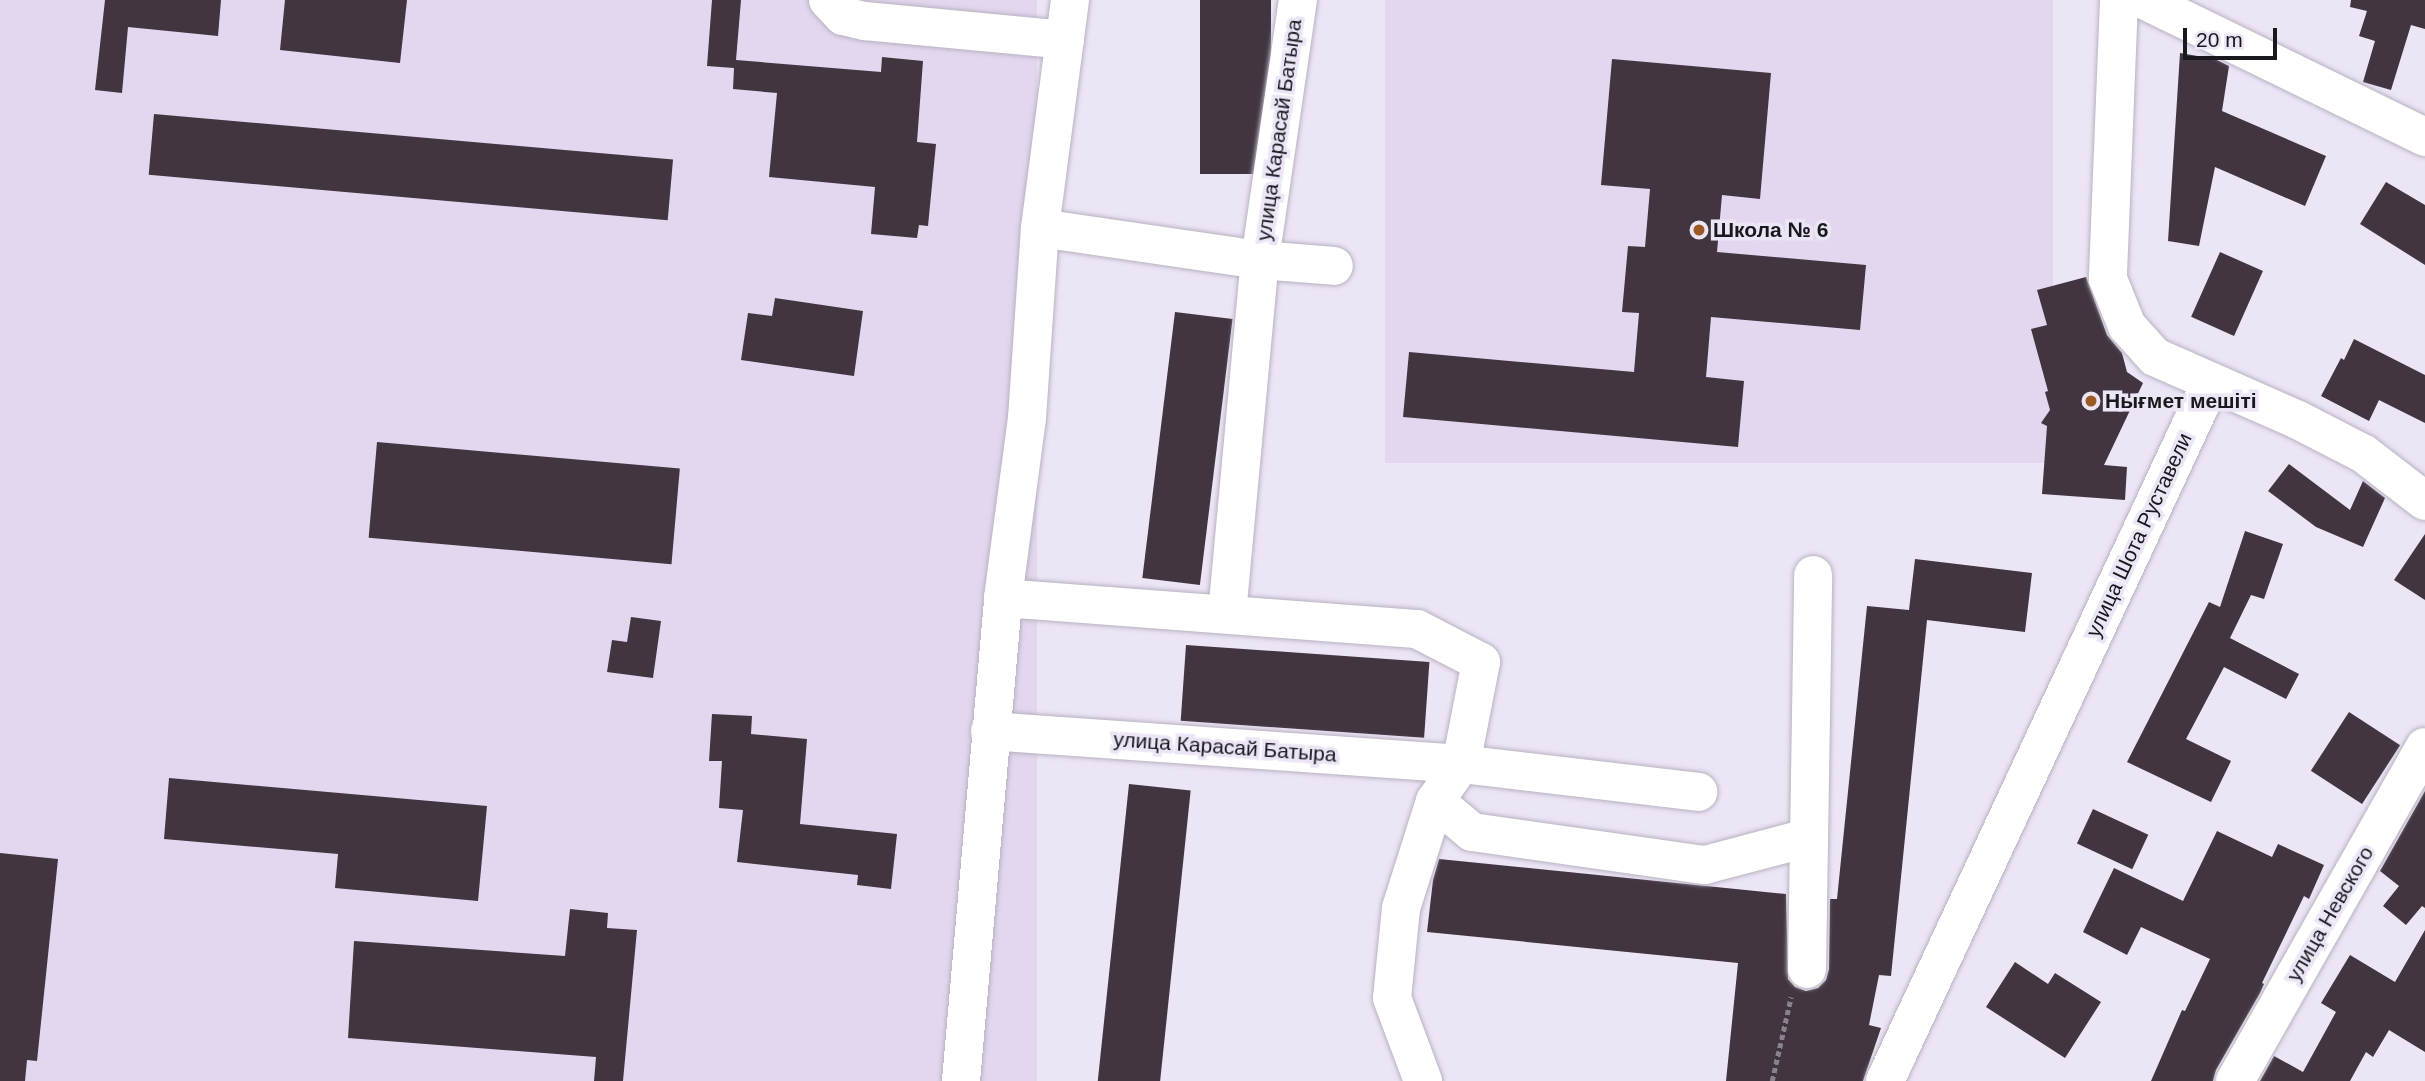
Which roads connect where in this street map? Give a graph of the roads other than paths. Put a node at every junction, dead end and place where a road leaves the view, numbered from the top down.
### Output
1 (828, 0) edge
2 (1070, 0) edge
3 (1298, 0) edge
4 (2119, 0) edge
5 (2144, 0) edge
6 (1065, 40) junction
7 (2425, 137) edge
8 (1040, 228) junction
9 (1260, 260) junction
10 (1334, 266) dead end
11 (2211, 382) junction
12 (2425, 500) edge
13 (1813, 575) dead end
14 (1003, 598) junction
15 (1227, 614) junction
16 (990, 731) junction
17 (2425, 747) edge
18 (1461, 764) junction
19 (1698, 792) dead end
20 (1434, 801) junction
21 (1807, 838) junction
22 (1807, 969) road end
23 (961, 1081) edge
24 (1423, 1081) edge
25 (1885, 1081) edge
26 (2235, 1081) edge

1 - 6 street
2 - 6 street
3 - 9 street, улица Карасай Батыра
4 - 11 street
5 - 7 street
6 - 8 street
8 - 9 street, улица Карасай Батыра
8 - 14 street
9 - 10 street, улица Карасай Батыра
9 - 15 street, улица Карасай Батыра
11 - 12 street
11 - 25 street, улица Шота Руставели
13 - 21 street
14 - 15 street
14 - 16 street
15 - 18 street
16 - 18 street, улица Карасай Батыра
16 - 23 street
17 - 26 street, улица Невского
18 - 19 street, улица Карасай Батыра
18 - 20 street
20 - 21 street
20 - 24 street
21 - 22 street

